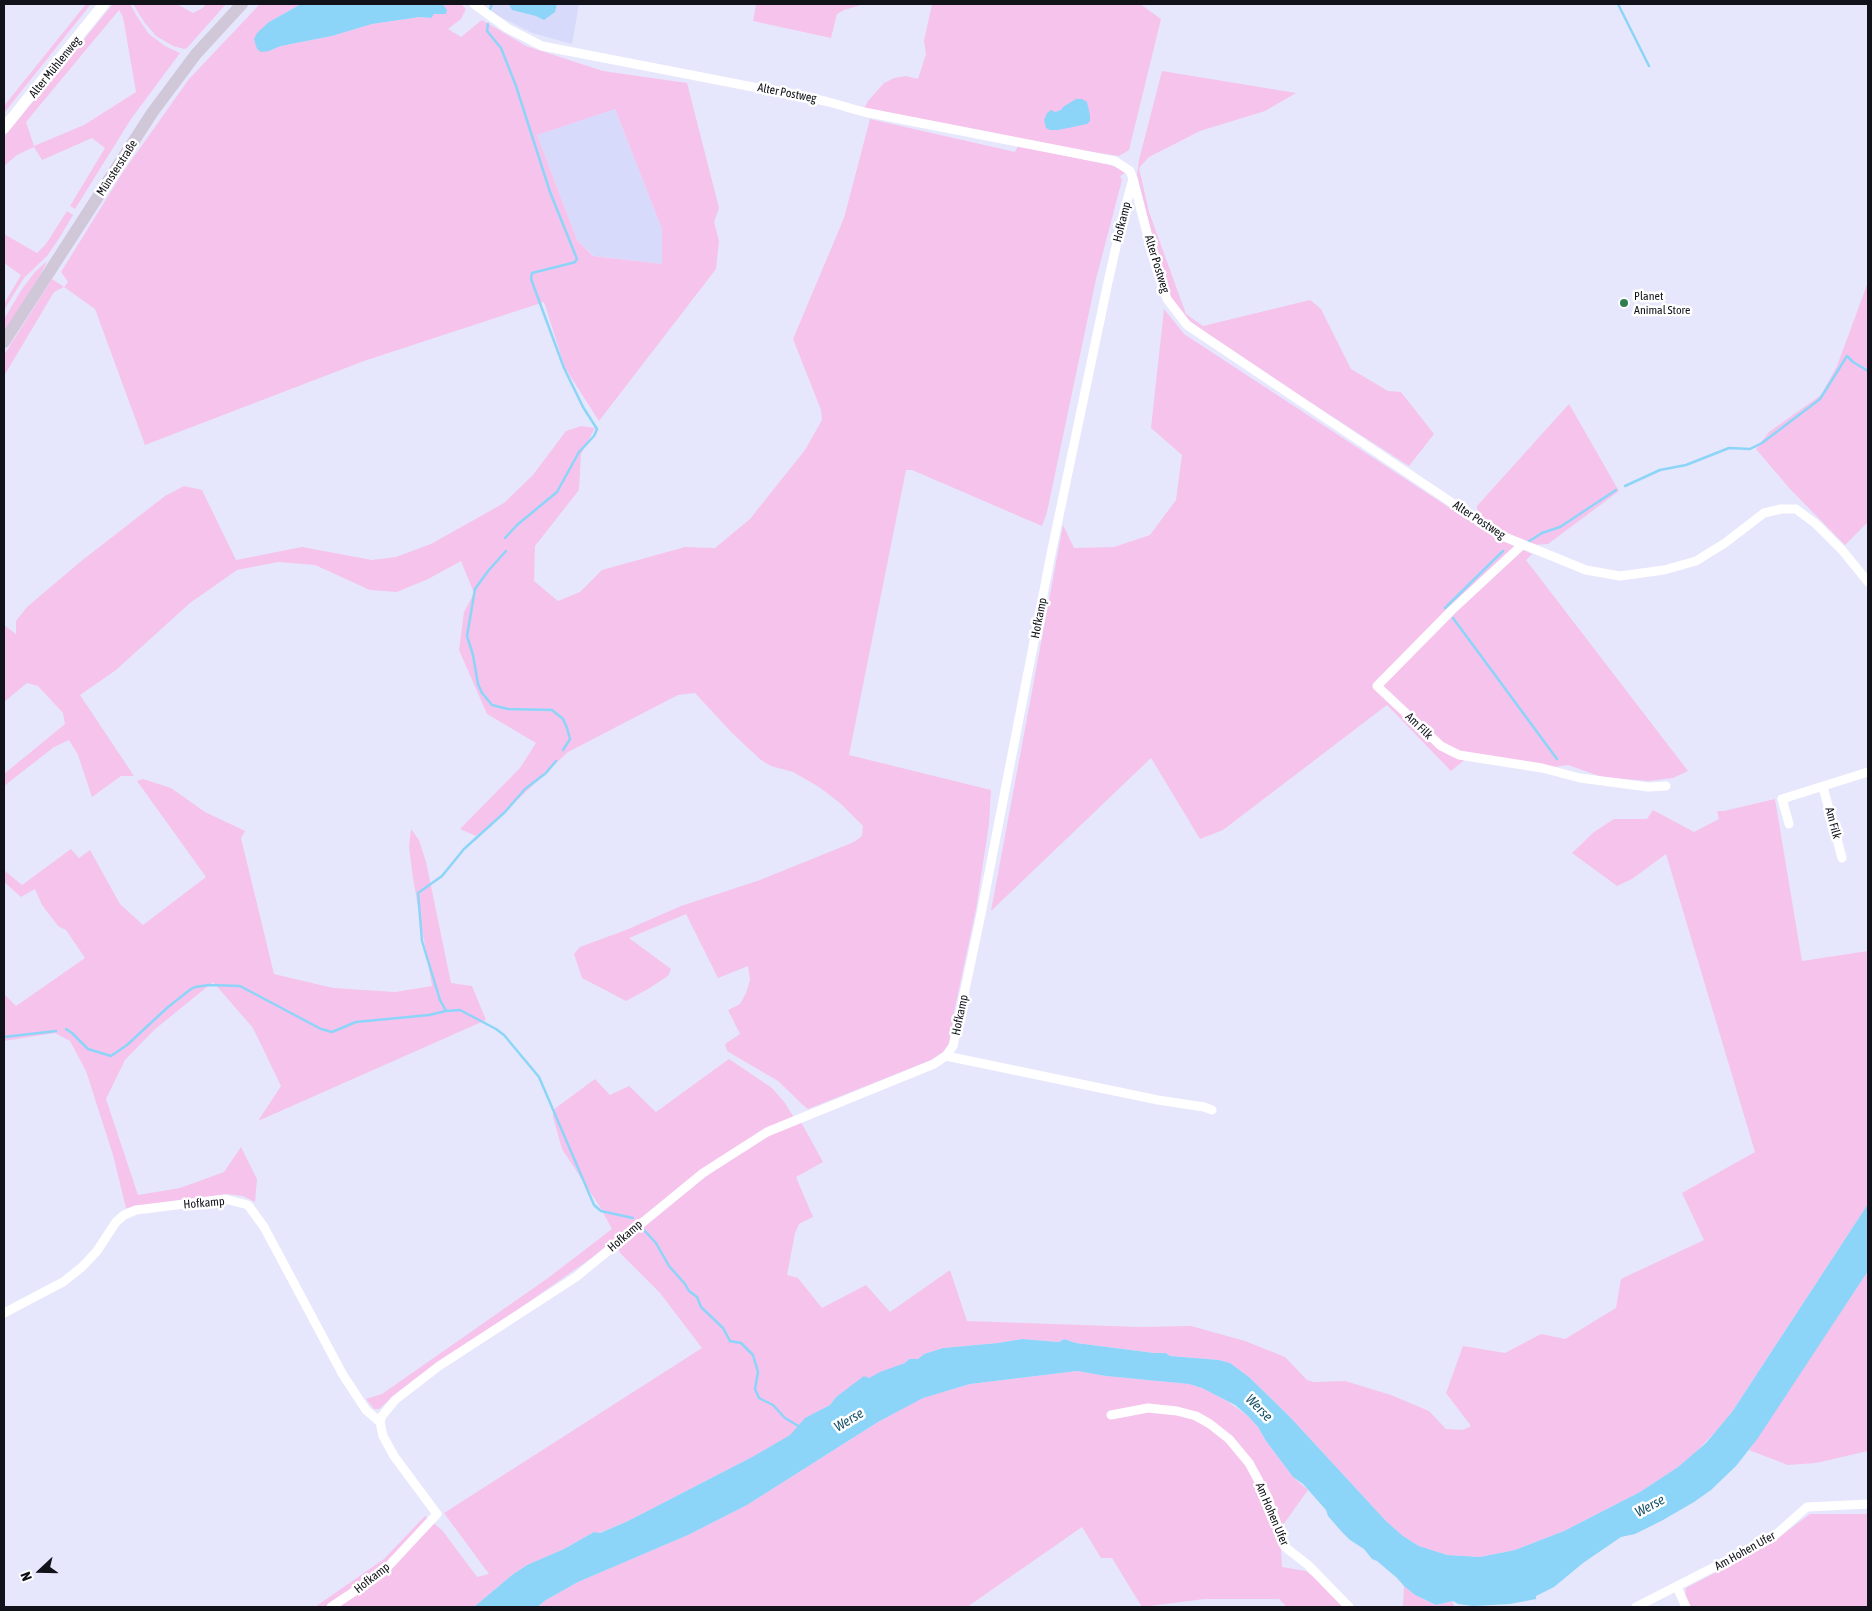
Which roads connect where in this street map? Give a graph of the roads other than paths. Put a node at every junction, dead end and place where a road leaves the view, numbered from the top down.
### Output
1 (104, 4) edge
2 (242, 4) edge
3 (474, 4) edge
4 (4, 128) edge
5 (1133, 179) junction
6 (4, 342) edge
7 (1522, 545) junction
8 (1868, 582) edge
9 (1868, 772) edge
10 (1666, 786) dead end
11 (1823, 788) junction
12 (1789, 824) dead end
13 (1842, 858) dead end
14 (946, 1056) junction
15 (1212, 1110) dead end
16 (4, 1313) edge
17 (1111, 1415) dead end
18 (380, 1422) junction
19 (1868, 1504) edge
20 (1677, 1587) junction
21 (331, 1607) edge
22 (1349, 1607) edge
23 (1636, 1607) edge
24 (1686, 1607) edge

1 - 4 street, Alter Mühlenweg
2 - 6 main road, Münsterstraße
3 - 5 street, Alter Postweg
5 - 7 street, Alter Postweg
5 - 14 street, Hofkamp
7 - 8 street, Alter Postweg
7 - 10 street, Am Filk
9 - 11 street
11 - 12 street
11 - 13 street, Am Filk
14 - 15 street
14 - 18 street, Hofkamp
16 - 18 street, Hofkamp
17 - 22 street, Am Hohen Ufer
18 - 21 street, Hofkamp
19 - 20 street, Am Hohen Ufer
20 - 23 street, Am Hohen Ufer
20 - 24 street

